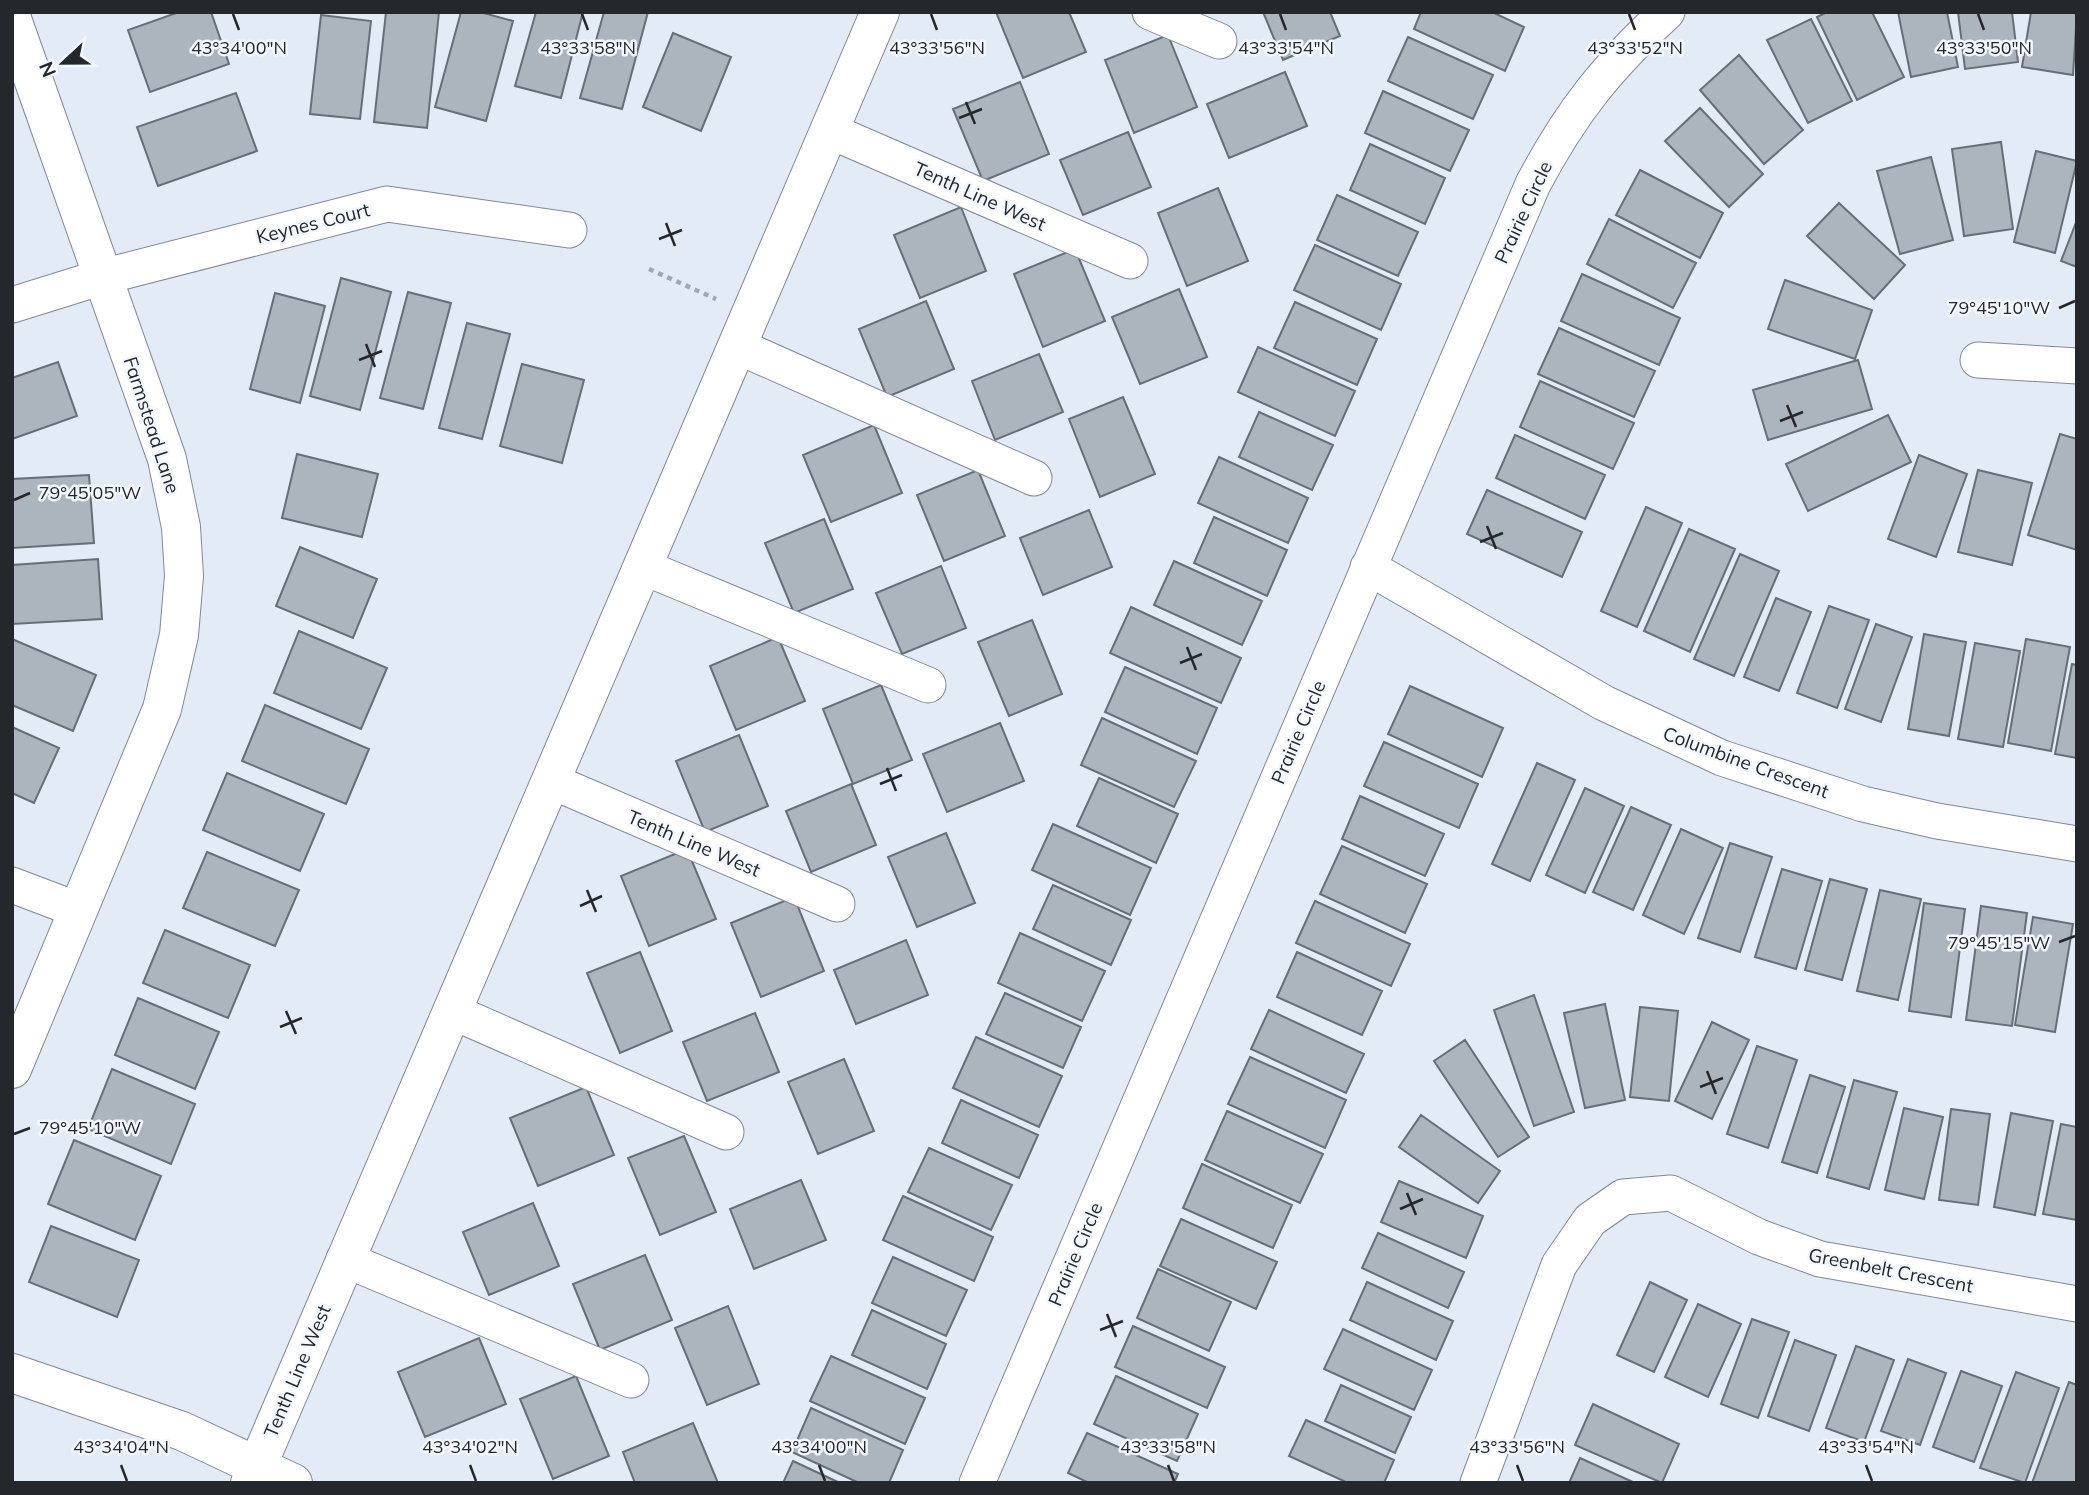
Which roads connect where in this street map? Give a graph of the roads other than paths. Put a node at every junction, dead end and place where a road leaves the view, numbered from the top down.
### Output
1 (880, 12) edge
2 (1150, 12) edge
3 (1667, 12) edge
4 (12, 19) edge
5 (1219, 41) dead end
6 (830, 131) junction
7 (569, 230) dead end
8 (1130, 261) dead end
9 (102, 276) junction
10 (12, 305) edge
11 (737, 346) junction
12 (1978, 360) dead end
13 (2077, 366) edge
14 (1034, 478) dead end
15 (643, 567) junction
16 (1368, 567) junction
17 (928, 685) dead end
18 (551, 781) junction
19 (2077, 844) edge
20 (12, 885) edge
21 (836, 904) dead end
22 (78, 911) junction
23 (451, 1011) junction
24 (12, 1069) edge
25 (726, 1132) dead end
26 (344, 1259) junction
27 (2077, 1304) edge
28 (12, 1373) edge
29 (631, 1380) dead end
30 (253, 1474) edge
31 (293, 1483) edge
32 (976, 1483) edge
33 (1478, 1483) edge

1 - 6 street, Tenth Line West
2 - 5 street
3 - 16 street, Prairie Circle
4 - 9 street, Farmstead Lane
6 - 8 street, Tenth Line West
6 - 11 street, Tenth Line West
7 - 9 street, Keynes Court
9 - 10 street, Keynes Court
9 - 22 street, Farmstead Lane
11 - 14 street
11 - 15 street, Tenth Line West
12 - 13 street
15 - 17 street
15 - 18 street, Tenth Line West
16 - 19 street, Columbine Crescent
16 - 32 street, Prairie Circle
18 - 21 street, Tenth Line West
18 - 23 street, Tenth Line West
20 - 22 street
22 - 24 street, Farmstead Lane
23 - 25 street
23 - 26 street, Tenth Line West
26 - 29 street
26 - 30 street, Tenth Line West
27 - 33 street, Greenbelt Crescent
28 - 30 street
30 - 31 street

